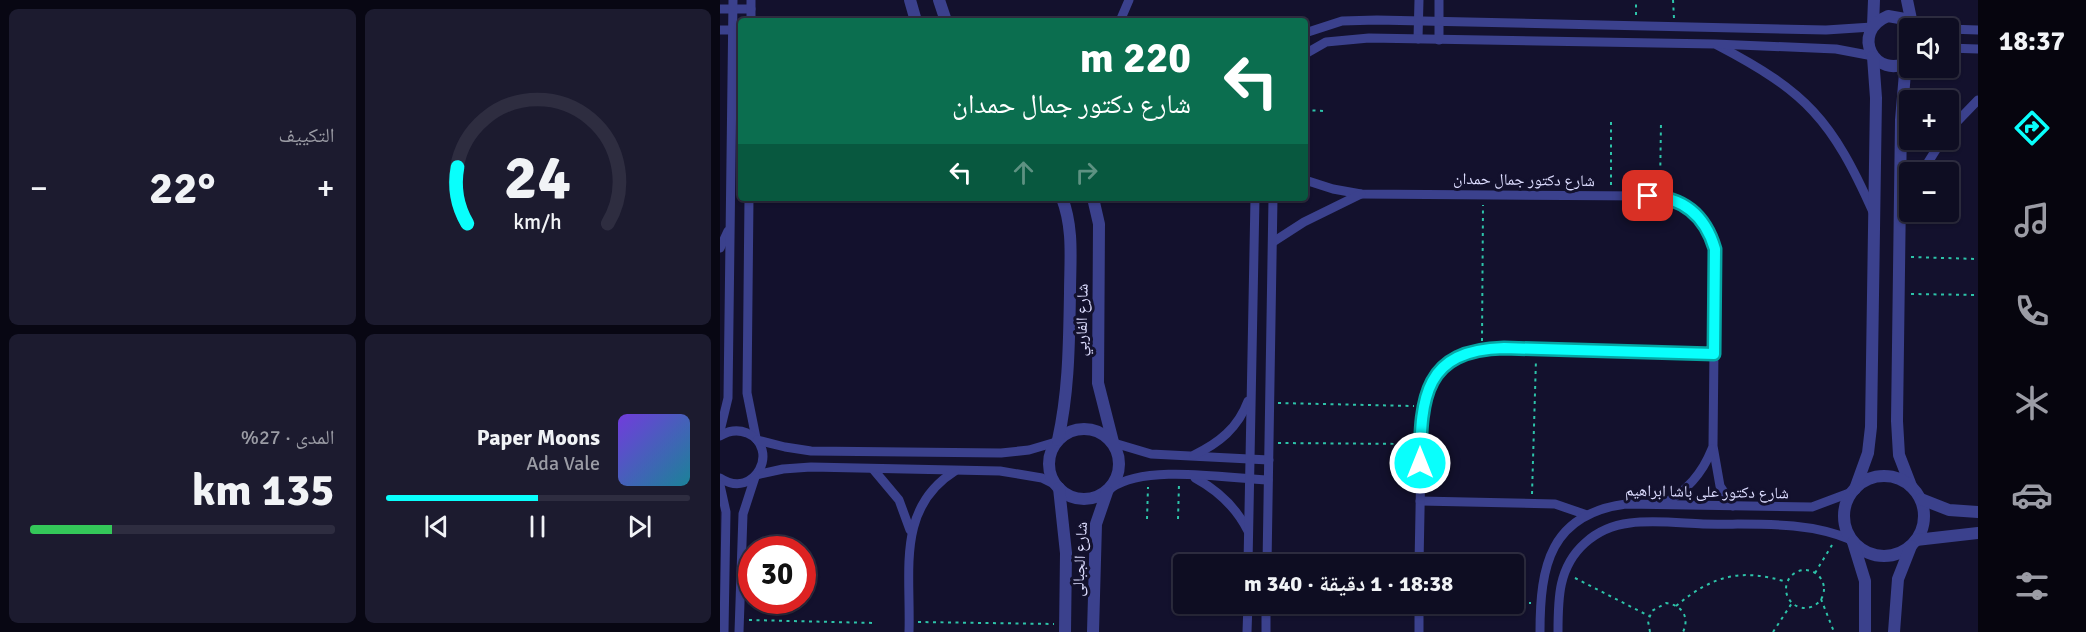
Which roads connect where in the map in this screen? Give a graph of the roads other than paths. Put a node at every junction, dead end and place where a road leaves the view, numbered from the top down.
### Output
1 (910, 0) edge
2 (939, 0) edge
3 (1129, 0) edge
4 (1419, 0) edge
5 (1439, 0) edge
6 (1874, 0) edge
7 (1907, 0) edge
8 (733, 4) edge
9 (751, 4) edge
10 (720, 9) edge
11 (915, 18) edge
12 (945, 18) edge
13 (1121, 18) edge
14 (1900, 18) edge
15 (1912, 18) edge
16 (1419, 20) junction
17 (1439, 21) junction
18 (1873, 26) junction
19 (1959, 29) edge
20 (720, 30) edge
21 (737, 30) edge
22 (1978, 30) edge
23 (1308, 32) edge
24 (1418, 39) junction
25 (1439, 40) junction
26 (1715, 44) junction
27 (1959, 48) edge
28 (1978, 49) edge
29 (1308, 52) edge
30 (1873, 56) junction
31 (1899, 65) edge
32 (1905, 78) edge
33 (1978, 100) edge
34 (1959, 120) edge
35 (1901, 162) edge
36 (1308, 181) edge
37 (1361, 194) junction
38 (749, 201) edge
39 (1063, 201) edge
40 (1094, 201) edge
41 (1100, 201) edge
42 (1255, 201) edge
43 (1273, 201) edge
44 (1874, 214) junction
45 (1900, 222) edge
46 (1099, 224) junction
47 (730, 226) junction
48 (1273, 242) junction
49 (720, 248) edge
50 (720, 344) edge
51 (1714, 354) junction
52 (729, 357) junction
53 (1251, 393) junction
54 (720, 431) edge
55 (720, 436) edge
56 (756, 439) junction
57 (1057, 441) junction
58 (1113, 443) junction
59 (1713, 446) junction
60 (1191, 456) junction
61 (1250, 459) junction
62 (1269, 460) junction
63 (873, 469) junction
64 (955, 471) junction
65 (756, 476) junction
66 (1190, 476) junction
67 (720, 478) edge
68 (1250, 479) junction
69 (1268, 480) junction
70 (720, 485) edge
71 (1911, 486) junction
72 (1058, 487) junction
73 (1110, 488) junction
74 (1853, 491) junction
75 (1921, 499) junction
76 (1420, 501) junction
77 (1661, 504) junction
78 (1733, 506) junction
79 (1978, 512) edge
80 (1587, 515) junction
81 (1249, 532) junction
82 (1978, 533) edge
83 (911, 538) junction
84 (1853, 540) junction
85 (1914, 543) junction
86 (1556, 545) junction
87 (1248, 554) edge
88 (1267, 554) edge
89 (1419, 554) edge
90 (1572, 557) junction
91 (1248, 614) edge
92 (1266, 614) edge
93 (1419, 614) edge
94 (909, 627) edge
95 (1065, 628) edge
96 (724, 632) edge
97 (739, 632) edge
98 (1093, 632) edge
99 (1247, 632) edge
100 (1266, 632) edge
101 (1419, 632) edge
102 (1540, 632) edge
103 (1558, 632) edge
104 (1865, 632) edge
105 (1894, 632) edge

1 - 11 street
2 - 12 street
3 - 13 street
4 - 16 street
5 - 17 street
6 - 18 street
7 - 15 street
8 - 9 street
8 - 10 street
8 - 21 street
14 - 18 street
16 - 17 street
16 - 23 street
16 - 24 street
17 - 18 street
17 - 25 street
18 - 30 street
19 - 22 street
20 - 21 street
21 - 47 street
24 - 25 street
24 - 29 street
25 - 26 street
26 - 30 street
26 - 44 street
27 - 28 street
30 - 31 street
30 - 44 street
32 - 35 street
33 - 34 street
36 - 37 street, شارع دكتور جمال حمدان
37 - 48 street, شارع دكتور جمال حمدان
37 - 51 street, شارع دكتور جمال حمدان
38 - 56 street
39 - 57 street, شارع الفاربي
40 - 46 street, شارع الفاربي
41 - 46 street
42 - 53 street
43 - 48 street
44 - 74 street
45 - 71 street
46 - 58 street, شارع الفاربي
47 - 49 street
47 - 52 street
48 - 62 street
50 - 52 street
51 - 59 street, شارع دكتور جمال حمدان
51 - 76 street
52 - 54 street
53 - 60 street
53 - 61 street
55 - 56 street
56 - 57 street
56 - 65 street
57 - 58 street
57 - 72 street
58 - 60 street
58 - 73 street
59 - 77 street, شارع دكتور جمال حمدان
59 - 78 street, شارع دكتور جمال حمدان
60 - 61 street
61 - 62 street
61 - 68 street
62 - 69 street
63 - 64 street
63 - 65 street
63 - 83 street
64 - 72 street
64 - 83 street
65 - 67 street
65 - 97 street
66 - 68 street
66 - 73 street
66 - 81 street
68 - 69 street
68 - 81 street
69 - 88 street
70 - 96 street
71 - 74 street
71 - 75 street
72 - 73 street
72 - 95 street, شارع الجبالى
73 - 98 street, شارع الجبالى
74 - 78 street, شارع دكتور على باشا ابراهيم
74 - 84 street
75 - 79 street
75 - 85 street
76 - 80 street
76 - 89 street
77 - 78 street, شارع دكتور على باشا ابراهيم
77 - 80 street, شارع دكتور على باشا ابراهيم
80 - 86 street, شارع دكتور على باشا ابراهيم
81 - 87 street
82 - 85 street
83 - 94 street
84 - 85 street
84 - 90 street, شارع دكتور على باشا ابراهيم
84 - 104 street
85 - 105 street
86 - 90 street
86 - 102 street, شارع دكتور على باشا ابراهيم
90 - 103 street, شارع دكتور على باشا ابراهيم
91 - 99 street
92 - 100 street
93 - 101 street

